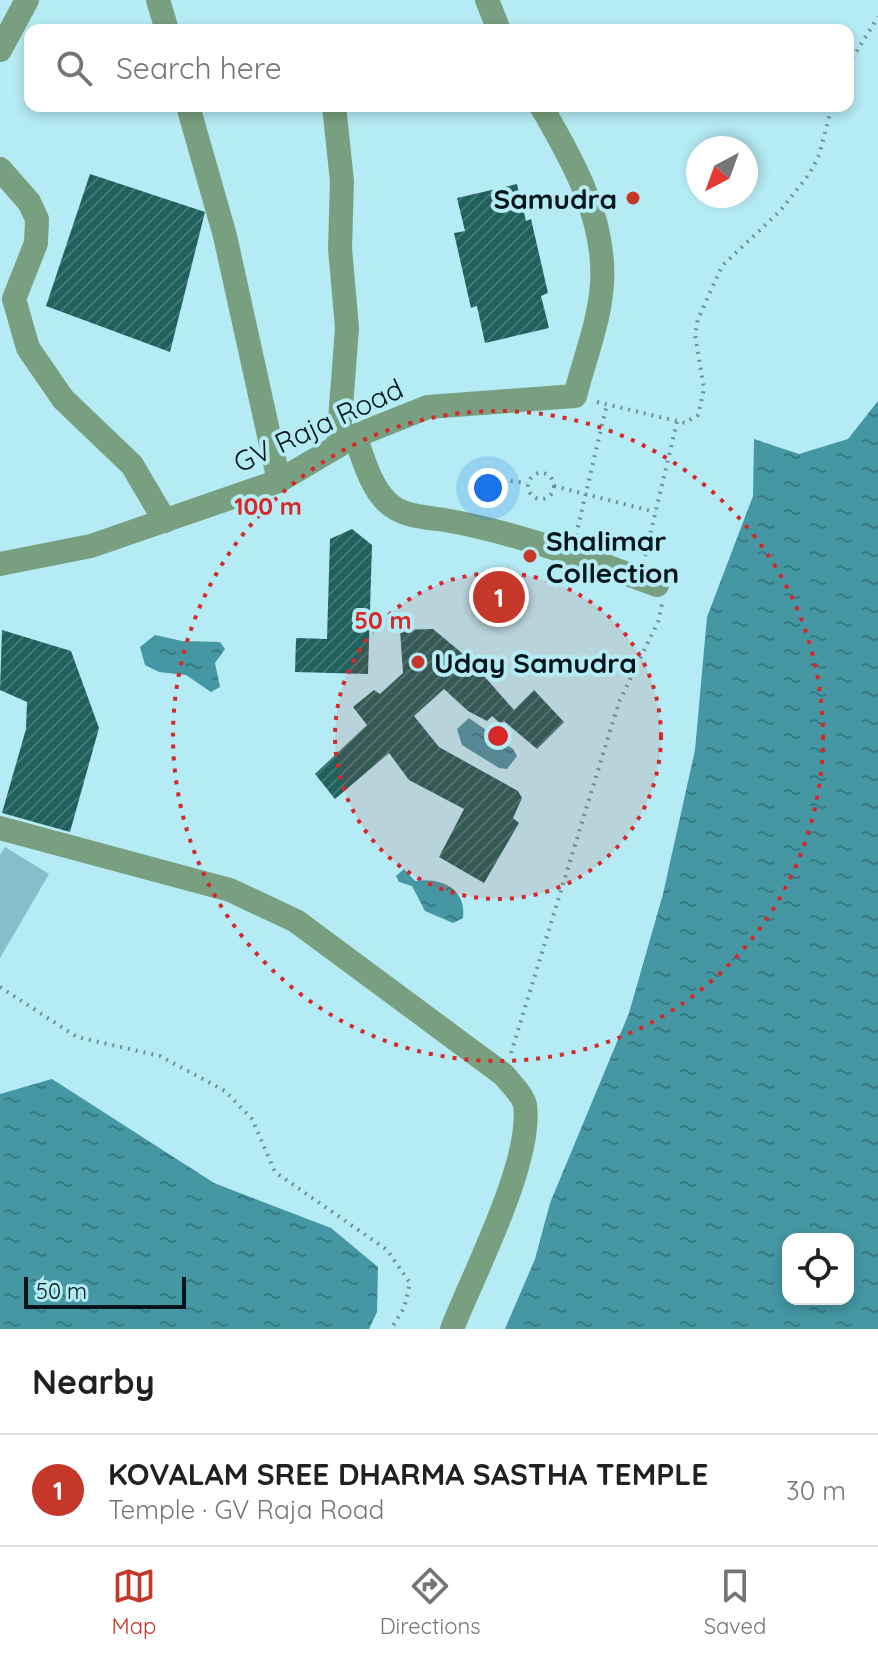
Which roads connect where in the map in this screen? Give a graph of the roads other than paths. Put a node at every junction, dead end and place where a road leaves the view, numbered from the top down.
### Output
1 (27, 0) edge
2 (158, 0) edge
3 (487, 0) edge
4 (165, 24) edge
5 (497, 24) edge
6 (0, 50) edge
7 (190, 112) edge
8 (335, 112) edge
9 (544, 112) edge
10 (0, 169) edge
11 (347, 441) junction
12 (279, 481) junction
13 (165, 521) junction
14 (0, 564) edge
15 (657, 585) road end
16 (0, 828) edge
17 (452, 1329) edge

1 - 6 street
2 - 4 street
3 - 5 street
7 - 12 street
8 - 11 street
9 - 11 street, GV Raja Road
10 - 13 street
11 - 12 street, GV Raja Road
11 - 15 street
12 - 13 street, GV Raja Road
13 - 14 street, GV Raja Road
16 - 17 street

